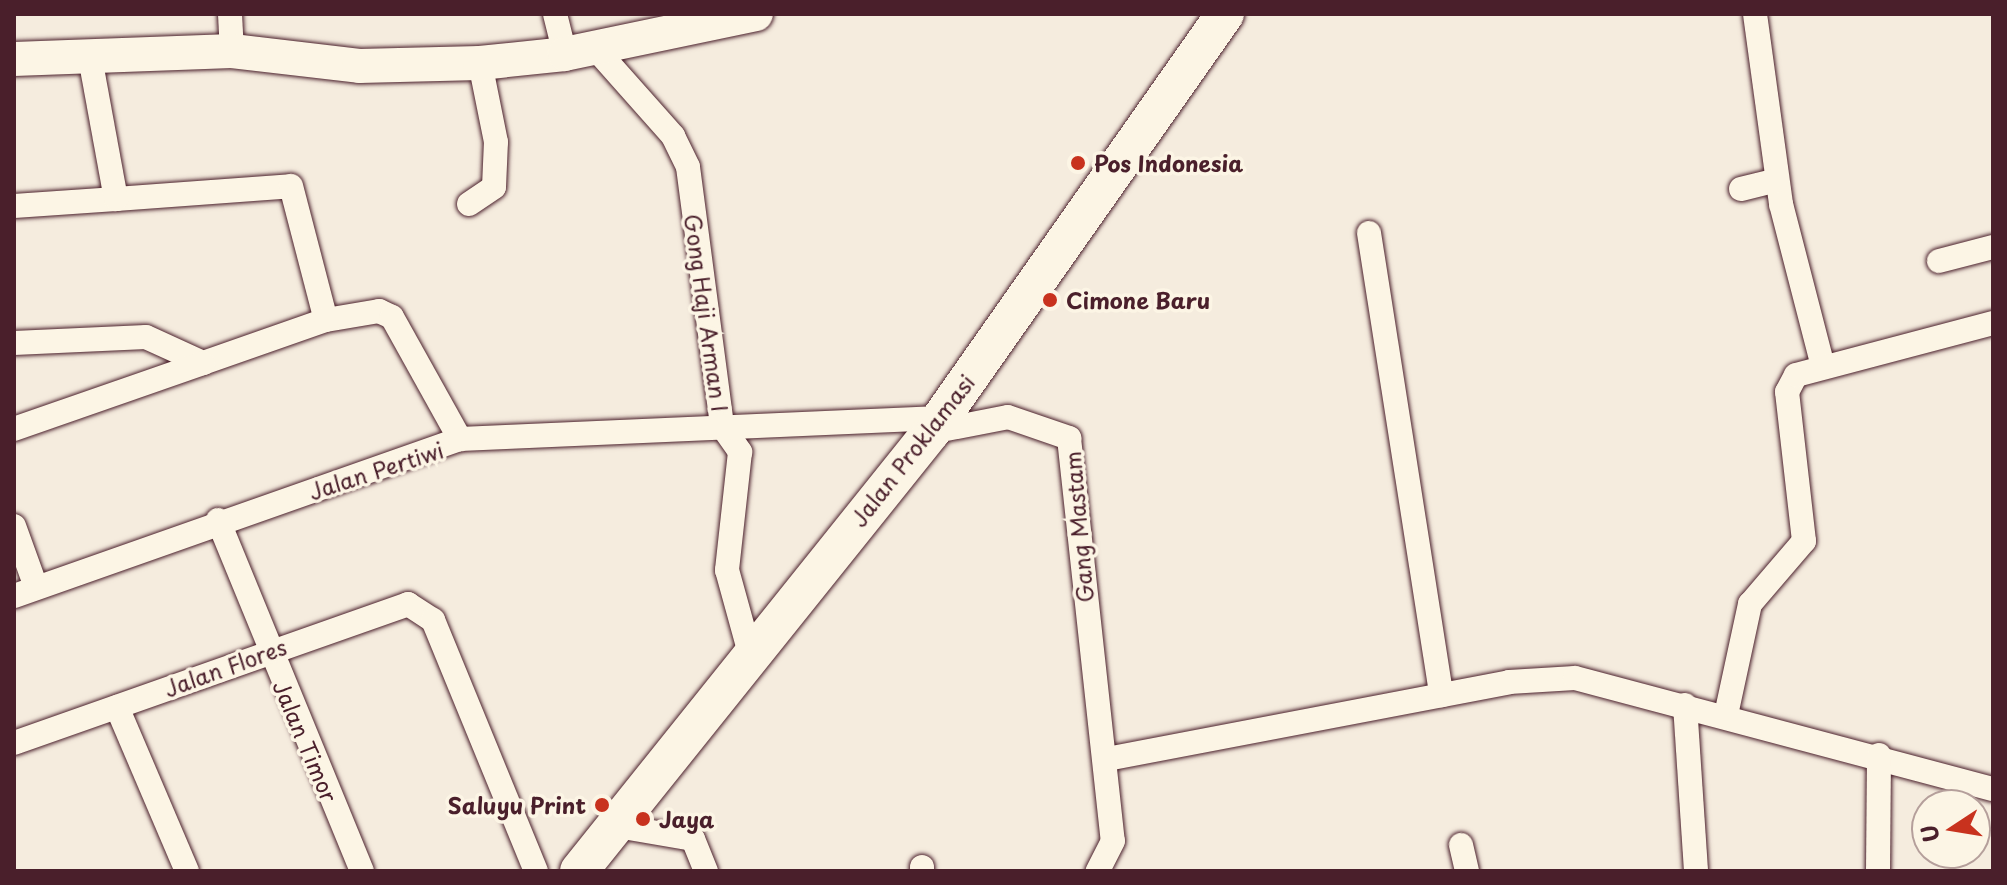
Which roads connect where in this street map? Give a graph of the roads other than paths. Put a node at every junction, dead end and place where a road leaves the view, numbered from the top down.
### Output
1 (230, 14) edge
2 (555, 14) edge
3 (756, 14) edge
4 (1225, 14) edge
5 (1755, 14) edge
6 (232, 51) junction
7 (580, 51) junction
8 (90, 58) junction
9 (14, 59) edge
10 (480, 63) junction
11 (1776, 180) junction
12 (1741, 189) dead end
13 (116, 199) junction
14 (469, 204) dead end
15 (14, 206) edge
16 (1369, 233) dead end
17 (1993, 247) edge
18 (1939, 261) dead end
19 (326, 320) junction
20 (1993, 323) edge
21 (14, 343) edge
22 (203, 363) junction
23 (1823, 366) junction
24 (936, 425) junction
25 (722, 426) junction
26 (14, 429) edge
27 (460, 439) junction
28 (218, 520) junction
29 (14, 526) edge
30 (25, 591) edge
31 (749, 650) junction
32 (267, 651) junction
33 (1441, 695) junction
34 (1685, 705) junction
35 (117, 707) junction
36 (1726, 715) junction
37 (14, 743) edge
38 (1879, 755) junction
39 (1107, 759) junction
40 (1993, 789) edge
41 (617, 826) junction
42 (1461, 845) dead end
43 (187, 871) edge
44 (362, 871) edge
45 (536, 871) edge
46 (579, 871) edge
47 (706, 871) edge
48 (1098, 871) edge
49 (1467, 871) edge
50 (1696, 871) edge
51 (1878, 871) edge

1 - 6 street
2 - 7 street
3 - 7 street
4 - 24 main road, Jalan Proklamasi
5 - 11 street
6 - 8 street
6 - 10 street
7 - 10 street
7 - 25 street, Gong Haji Arman I
8 - 9 street
8 - 13 street
10 - 14 street
11 - 12 street
11 - 23 street
13 - 15 street
13 - 19 street
16 - 33 street
17 - 18 street
19 - 22 street, Jalan Pertiwi
19 - 27 street, Jalan Pertiwi
20 - 23 street
21 - 22 street
22 - 26 street, Jalan Pertiwi
23 - 36 street
24 - 25 street
24 - 31 main road, Jalan Proklamasi
24 - 39 street, Gang Mastam
25 - 27 street
25 - 31 street, Gong Haji Arman I
27 - 28 street, Jalan Pertiwi
28 - 30 street, Jalan Pertiwi
28 - 32 street, Jalan Timor
29 - 30 street
31 - 41 main road, Jalan Proklamasi
32 - 35 street, Jalan Flores
32 - 44 street, Jalan Timor
32 - 45 street, Jalan Flores
33 - 34 street
33 - 39 street
34 - 36 street
34 - 50 street
35 - 37 street, Jalan Flores
35 - 43 street
36 - 38 street
38 - 40 street
38 - 51 street
39 - 48 street
41 - 46 main road, Jalan Proklamasi
41 - 47 street
42 - 49 street

